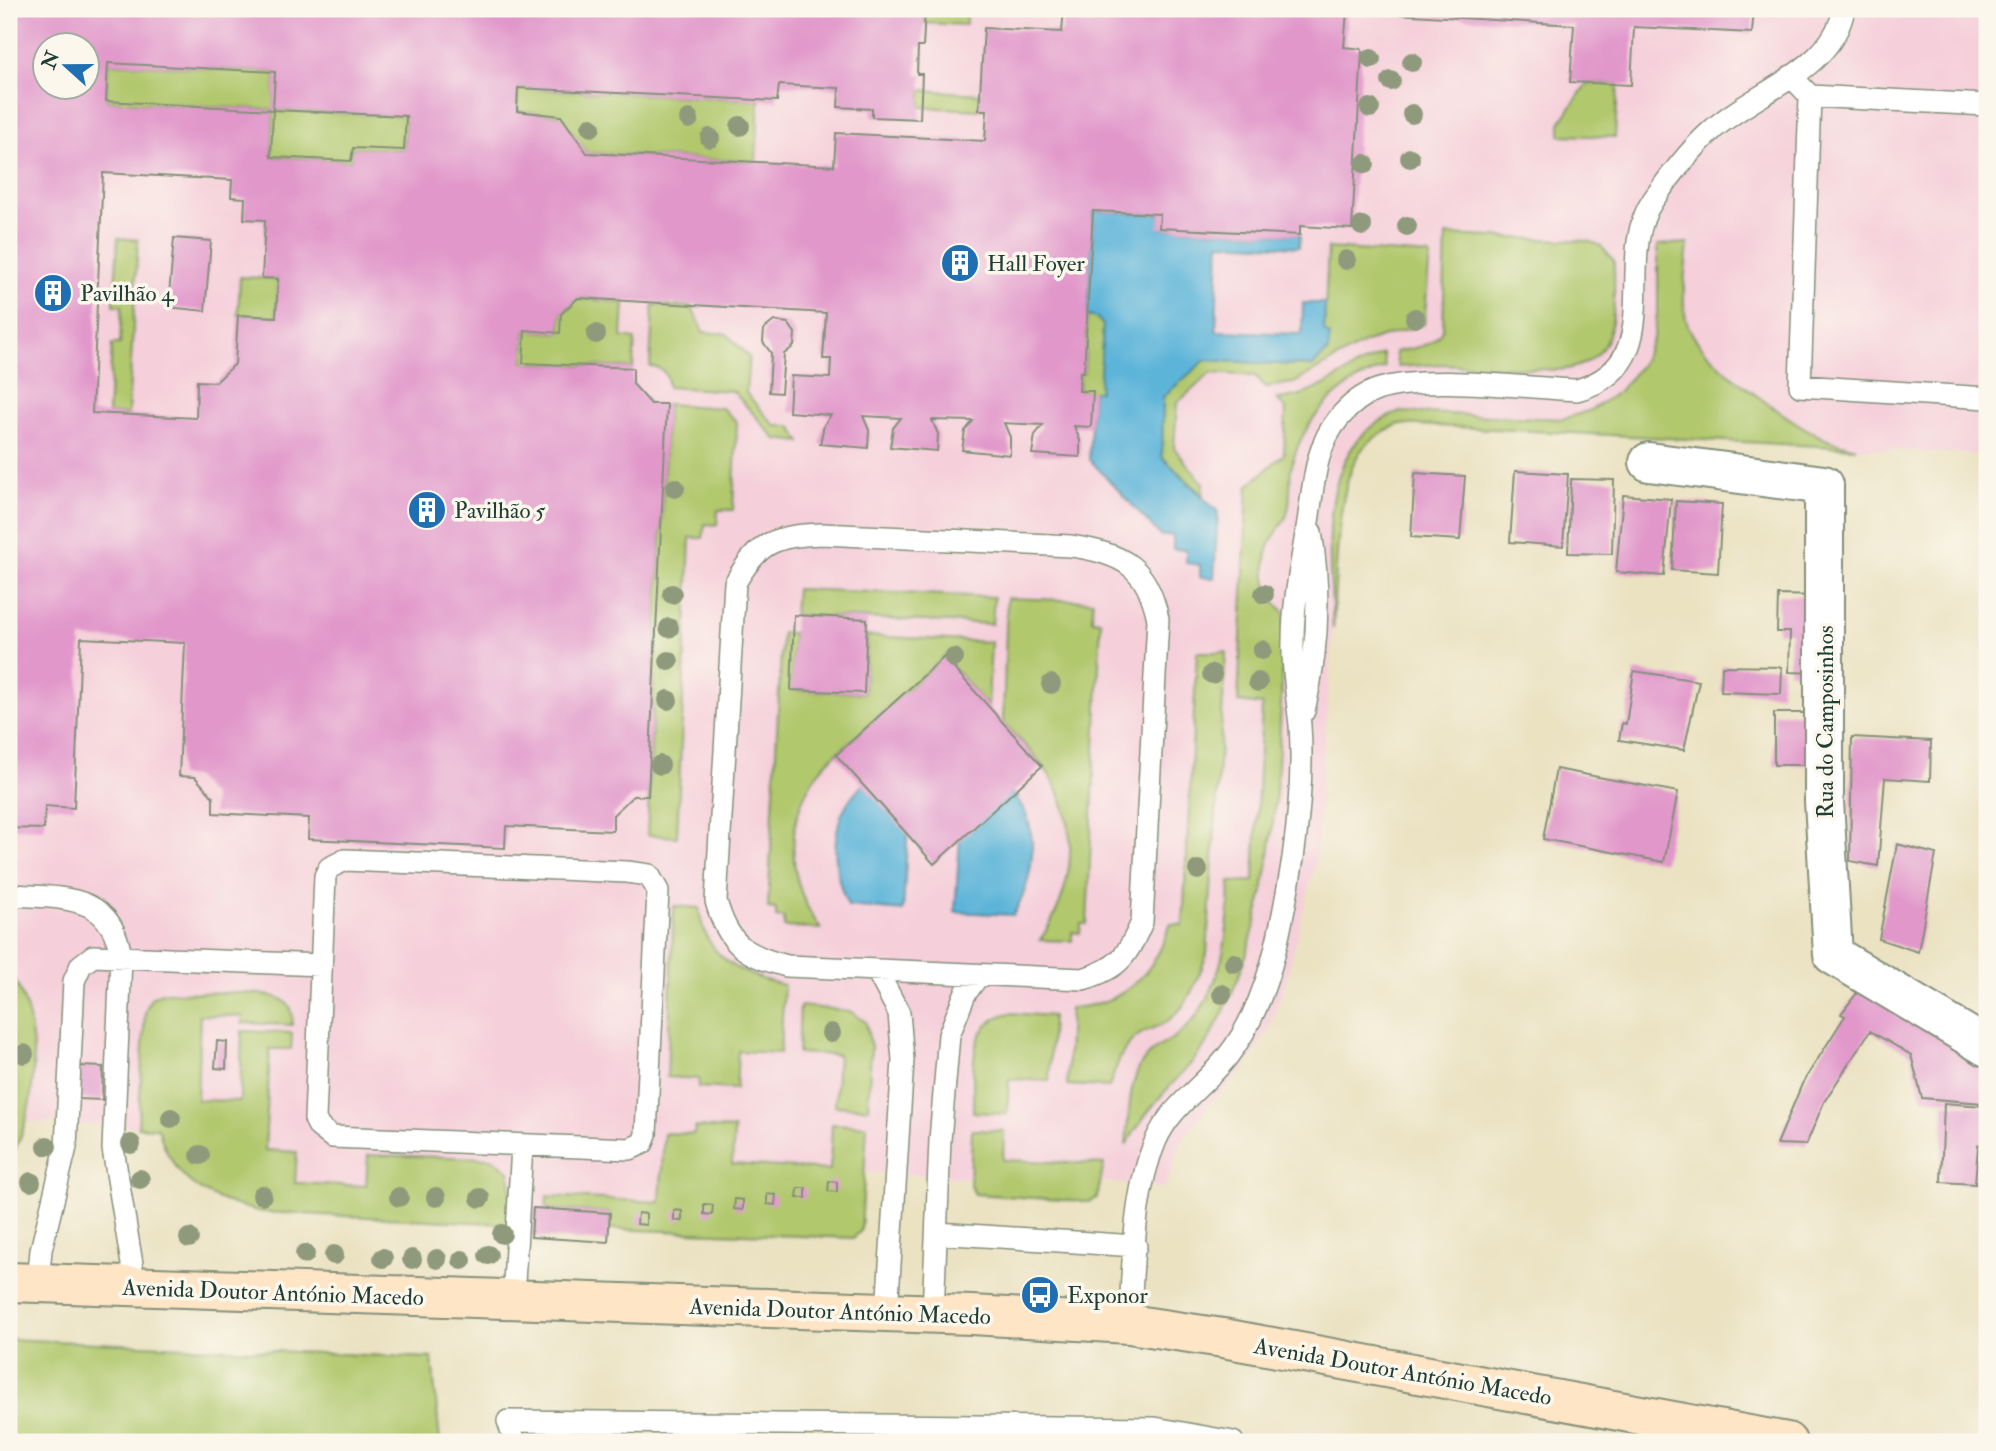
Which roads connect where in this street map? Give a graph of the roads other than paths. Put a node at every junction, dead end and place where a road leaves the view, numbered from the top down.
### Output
1 (1844, 9) edge
2 (1791, 76) junction
3 (1811, 96) junction
4 (1987, 105) edge
5 (1987, 398) edge
6 (1649, 462) dead end
7 (9, 895) edge
8 (121, 958) junction
9 (321, 965) junction
10 (877, 971) junction
11 (979, 975) junction
12 (1987, 1047) edge
13 (522, 1146) junction
14 (937, 1233) junction
15 (1136, 1246) junction
16 (24, 1283) edge
17 (131, 1287) junction
18 (513, 1300) junction
19 (887, 1312) junction
20 (933, 1314) junction
21 (1129, 1324) junction
22 (515, 1442) edge
23 (1233, 1442) edge
24 (1787, 1442) edge

1 - 2 lane
2 - 3 lane
2 - 15 lane
3 - 4 lane
3 - 5 lane
6 - 12 street, Rua do Camposinhos
7 - 8 lane
8 - 9 lane
8 - 16 lane
8 - 17 lane
9 - 13 lane
9 - 13 lane
10 - 11 lane
10 - 11 lane
10 - 19 lane
11 - 14 lane
13 - 18 lane
14 - 15 lane
14 - 20 lane
15 - 21 lane
16 - 17 main road, Avenida Doutor António Macedo
17 - 18 main road, Avenida Doutor António Macedo
18 - 19 main road, Avenida Doutor António Macedo
19 - 20 main road, Avenida Doutor António Macedo
20 - 21 main road, Avenida Doutor António Macedo
21 - 24 main road, Avenida Doutor António Macedo
22 - 23 lane

